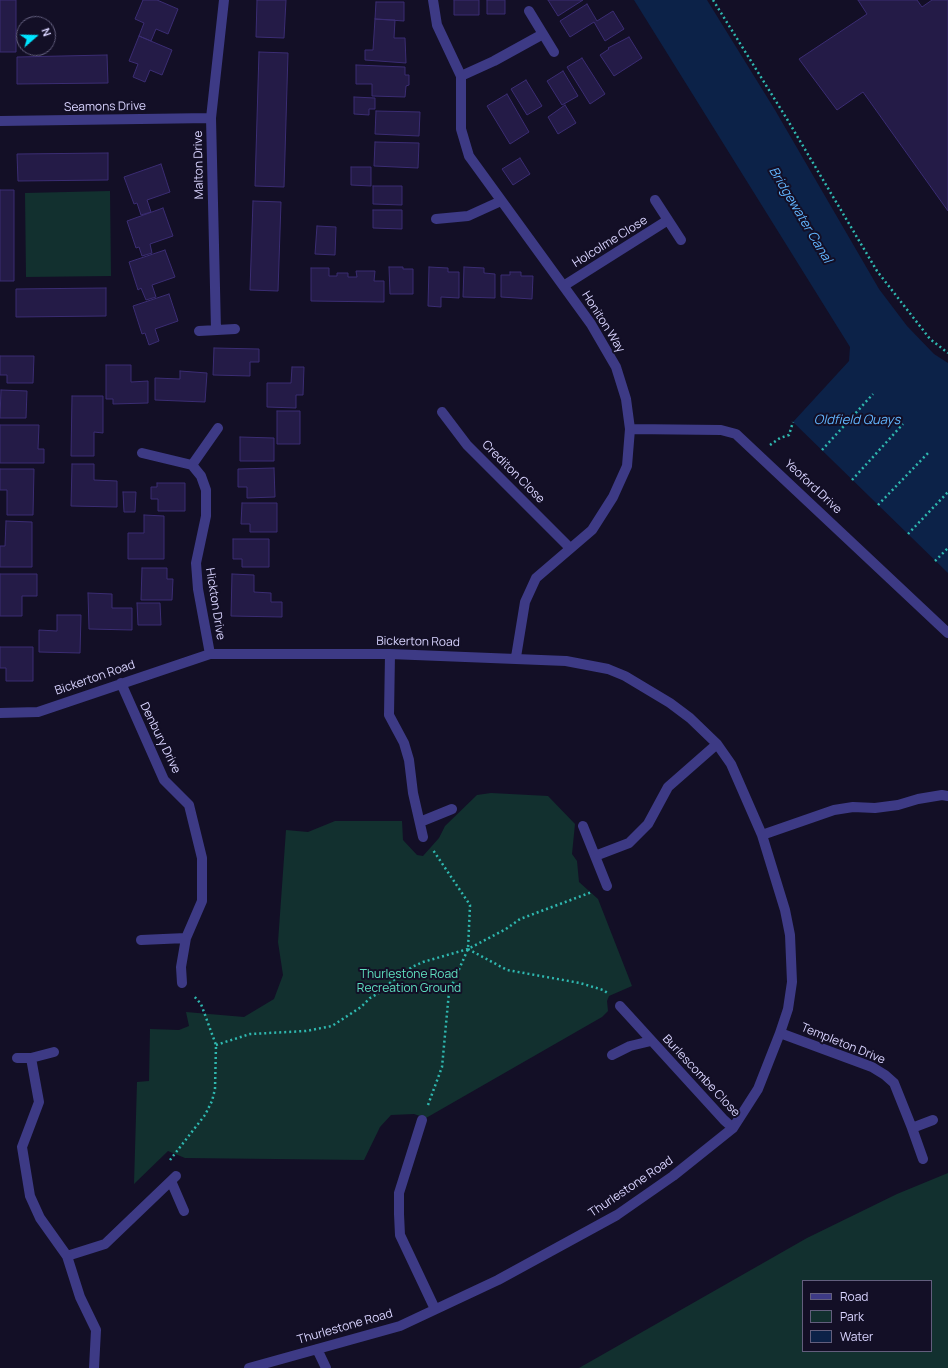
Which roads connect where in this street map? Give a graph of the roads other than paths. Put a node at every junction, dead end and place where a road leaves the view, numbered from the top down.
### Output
1 (224, 0) edge
2 (433, 0) edge
3 (529, 11) dead end
4 (543, 34) junction
5 (554, 52) dead end
6 (461, 76) junction
7 (211, 118) junction
8 (0, 121) edge
9 (655, 200) dead end
10 (501, 201) junction
11 (436, 219) dead end
12 (668, 220) junction
13 (681, 240) dead end
14 (565, 286) junction
15 (235, 329) dead end
16 (216, 330) junction
17 (199, 331) dead end
18 (442, 412) dead end
19 (218, 428) dead end
20 (630, 429) junction
21 (142, 453) dead end
22 (192, 465) junction
23 (570, 548) junction
24 (948, 633) edge
25 (210, 654) junction
26 (390, 654) junction
27 (516, 657) junction
28 (121, 683) junction
29 (0, 713) edge
30 (717, 744) junction
31 (948, 796) edge
32 (452, 809) dead end
33 (420, 822) junction
34 (582, 826) dead end
35 (762, 835) junction
36 (423, 837) road end
37 (595, 856) junction
38 (607, 886) road end
39 (186, 938) junction
40 (141, 940) dead end
41 (182, 983) road end
42 (620, 1006) road end
43 (780, 1033) junction
44 (651, 1041) junction
45 (54, 1052) dead end
46 (612, 1055) dead end
47 (16, 1058) dead end
48 (32, 1058) junction
49 (422, 1120) road end
50 (933, 1120) dead end
51 (733, 1128) junction
52 (912, 1128) junction
53 (923, 1159) dead end
54 (184, 1211) dead end
55 (67, 1256) junction
56 (436, 1309) junction
57 (317, 1349) junction
58 (94, 1368) edge
59 (249, 1368) edge
60 (326, 1368) edge

1 - 7 street, Malton Drive
2 - 6 street, Honiton Way
3 - 4 street
4 - 5 street
4 - 6 street
6 - 10 street, Honiton Way
7 - 8 street, Seamons Drive
7 - 16 street, Malton Drive
9 - 12 street
10 - 11 street
10 - 14 street, Honiton Way
12 - 13 street
12 - 14 street, Holcolme Close
14 - 20 street, Honiton Way
15 - 16 street
16 - 17 street
18 - 23 street, Crediton Close
19 - 22 street
20 - 23 street, Honiton Way
20 - 24 street, Yeoford Drive
21 - 22 street
22 - 25 street, Hickton Drive
23 - 27 street, Honiton Way
25 - 26 street, Bickerton Road
25 - 28 street, Bickerton Road
26 - 27 street, Bickerton Road
26 - 33 street
27 - 30 street, Bickerton Road
28 - 29 street, Bickerton Road
28 - 39 street, Denbury Drive
30 - 35 street, Bickerton Road
30 - 37 street
31 - 35 street
32 - 33 street
33 - 36 street
34 - 37 street
35 - 43 street, Thurlestone Road
37 - 38 street
39 - 40 street
39 - 41 street, Denbury Drive
42 - 44 street, Burlescombe Close
43 - 51 street, Thurlestone Road
43 - 52 street, Templeton Drive
44 - 46 street, Burlescombe Close
44 - 51 street, Burlescombe Close
45 - 48 street
47 - 48 street
48 - 55 street
49 - 56 street
50 - 52 street
51 - 56 street, Thurlestone Road
52 - 53 street, Templeton Drive
54 - 55 street
55 - 58 street
56 - 57 street, Thurlestone Road
57 - 59 street, Thurlestone Road
57 - 60 street

